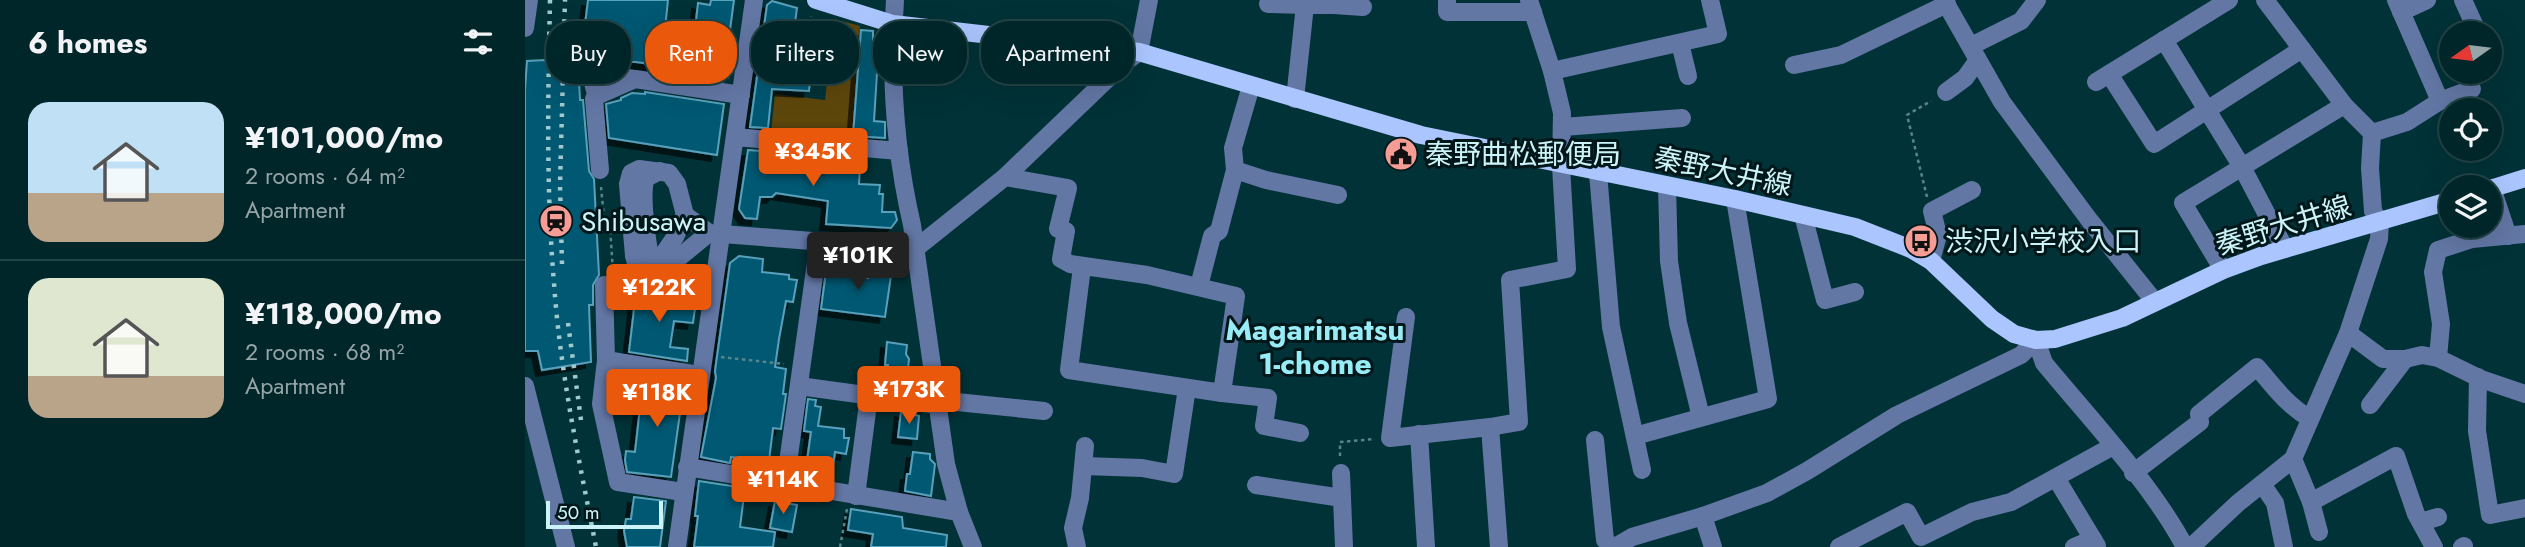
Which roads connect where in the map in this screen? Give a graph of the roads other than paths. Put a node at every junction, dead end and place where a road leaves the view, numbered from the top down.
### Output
1 (529, 0) edge
2 (754, 0) edge
3 (895, 0) edge
4 (1149, 0) edge
5 (1710, 0) edge
6 (2037, 0) edge
7 (2229, 0) edge
8 (2266, 0) edge
9 (2427, 0) edge
10 (2463, 0) edge
11 (1945, 2) edge
12 (1334, 3) edge
13 (814, 4) edge
14 (1268, 4) dead end
15 (1305, 5) junction
16 (1363, 6) dead end
17 (1531, 6) edge
18 (2398, 6) edge
19 (1447, 12) edge
20 (881, 21) edge
21 (893, 21) edge
22 (2473, 21) edge
23 (525, 28) edge
24 (967, 32) edge
25 (2164, 40) junction
26 (1680, 43) junction
27 (2302, 49) junction
28 (1139, 52) junction
29 (1974, 53) junction
30 (1794, 65) dead end
31 (1552, 71) junction
32 (1688, 76) dead end
33 (895, 84) edge
34 (1251, 86) junction
35 (2472, 89) dead end
36 (1946, 92) road end
37 (741, 95) junction
38 (2440, 98) edge
39 (2449, 98) edge
40 (1295, 99) junction
41 (2439, 102) edge
42 (2344, 105) junction
43 (2208, 109) junction
44 (1682, 118) dead end
45 (1563, 127) junction
46 (2372, 133) junction
47 (734, 137) junction
48 (899, 151) junction
49 (1561, 166) junction
50 (2242, 167) junction
51 (600, 170) road end
52 (1235, 170) junction
53 (1598, 173) junction
54 (1005, 177) junction
55 (2525, 178) edge
56 (2502, 185) edge
57 (1667, 186) junction
58 (1972, 190) dead end
59 (1338, 195) dead end
60 (1735, 199) junction
61 (2439, 204) edge
62 (2502, 208) edge
63 (685, 215) junction
64 (1803, 215) junction
65 (2380, 222) junction
66 (715, 233) junction
67 (2517, 235) edge
68 (819, 241) junction
69 (915, 249) junction
70 (2285, 249) junction
71 (1931, 261) junction
72 (1082, 267) junction
73 (654, 268) junction
74 (2223, 270) junction
75 (609, 283) road end
76 (1199, 286) junction
77 (1855, 292) dead end
78 (2155, 302) junction
79 (1406, 317) dead end
80 (2348, 333) junction
81 (2036, 340) junction
82 (2438, 358) junction
83 (2405, 359) junction
84 (606, 360) junction
85 (699, 375) junction
86 (2478, 377) junction
87 (525, 386) edge
88 (799, 386) junction
89 (1187, 388) junction
90 (1222, 393) junction
91 (2525, 394) edge
92 (869, 396) junction
93 (937, 403) junction
94 (2370, 405) dead end
95 (1044, 411) dead end
96 (1701, 417) junction
97 (2309, 418) junction
98 (1490, 427) junction
99 (1300, 433) dead end
100 (1419, 434) junction
101 (1635, 436) junction
102 (1595, 440) dead end
103 (532, 444) edge
104 (1085, 446) dead end
105 (2113, 446) junction
106 (2293, 458) junction
107 (1084, 466) junction
108 (687, 467) junction
109 (1642, 470) dead end
110 (1341, 473) road end
111 (2133, 473) junction
112 (2056, 478) junction
113 (785, 484) junction
114 (2262, 484) junction
115 (1256, 485) dead end
116 (683, 492) junction
117 (853, 496) junction
118 (1342, 498) junction
119 (2311, 502) junction
120 (2525, 508) edge
121 (959, 512) junction
122 (1703, 516) junction
123 (2319, 532) dead end
124 (2095, 542) edge
125 (566, 547) edge
126 (677, 547) edge
127 (973, 547) edge
128 (1077, 547) edge
129 (1344, 547) edge
130 (1426, 547) edge
131 (1499, 547) edge
132 (1614, 547) edge
133 (1713, 547) edge
134 (1839, 547) edge
135 (2074, 547) edge
136 (2185, 547) edge
137 (2190, 547) edge
138 (2284, 547) edge
139 (2434, 547) edge

1 - 23 street
2 - 37 street
3 - 21 street
4 - 28 street
5 - 26 street
6 - 29 street
7 - 25 street
8 - 27 street
9 - 18 street
10 - 22 street
11 - 29 street
11 - 30 street
12 - 15 street
12 - 16 street
13 - 20 main road, 秦野大井線
14 - 15 street
15 - 40 street
17 - 19 street
17 - 31 street
18 - 38 street
24 - 28 main road, 秦野大井線
25 - 43 street
25 - 43 street
26 - 31 street
26 - 32 street
27 - 42 street
27 - 43 street
28 - 34 main road, 秦野大井線
28 - 54 street
29 - 36 street
29 - 78 street
31 - 45 street
33 - 48 street
34 - 40 main road, 秦野大井線
34 - 52 street
35 - 39 street
37 - 47 street
37 - 51 street
40 - 49 main road, 秦野大井線
41 - 46 street
42 - 46 street
42 - 50 street
43 - 50 street
44 - 45 street
45 - 49 street
46 - 65 street
47 - 48 street
47 - 66 street
48 - 69 street
49 - 53 main road, 秦野大井線
49 - 98 street
50 - 70 street
50 - 74 street
52 - 59 street
52 - 76 street
53 - 57 main road, 秦野大井線
53 - 101 street
54 - 69 street
54 - 72 street
55 - 56 main road
57 - 60 main road, 秦野大井線
57 - 96 street
58 - 71 street
60 - 64 main road, 秦野大井線
60 - 96 street
61 - 65 main road, 秦野大井線
62 - 67 street
63 - 66 street
63 - 73 street
63 - 73 street
64 - 71 main road, 秦野大井線
64 - 77 street
65 - 70 main road, 秦野大井線
65 - 80 street
66 - 68 street
66 - 73 street
66 - 85 street
67 - 82 street
68 - 69 street
68 - 88 street
69 - 93 street
70 - 74 main road, 秦野大井線
71 - 81 main road, 秦野大井線
72 - 76 street
72 - 89 street
74 - 78 main road, 秦野大井線
75 - 84 street
76 - 90 street
78 - 81 main road, 秦野大井線
79 - 100 street
80 - 83 street
80 - 97 street
81 - 105 street
81 - 122 street
82 - 83 street
82 - 86 street
83 - 94 street
84 - 85 street
84 - 116 street
85 - 108 street
86 - 91 street
86 - 120 street
87 - 103 street
88 - 92 street
88 - 113 street
89 - 90 street
89 - 107 street
90 - 99 street
92 - 93 street
92 - 117 street
93 - 95 street
93 - 121 street
96 - 101 street
97 - 106 street
97 - 111 street
98 - 100 street
98 - 131 street
100 - 130 street
101 - 109 street
102 - 132 street
103 - 125 street
104 - 107 street
105 - 111 street
105 - 112 street
106 - 114 street
106 - 119 street
107 - 128 street
108 - 113 street
108 - 116 street
110 - 118 street
111 - 136 street
112 - 124 street
112 - 134 street
113 - 117 street
114 - 137 street
114 - 138 street
115 - 118 street
116 - 126 street
117 - 121 street
118 - 129 street
119 - 123 street
119 - 139 street
121 - 127 street
122 - 132 street
122 - 133 street
124 - 135 street

